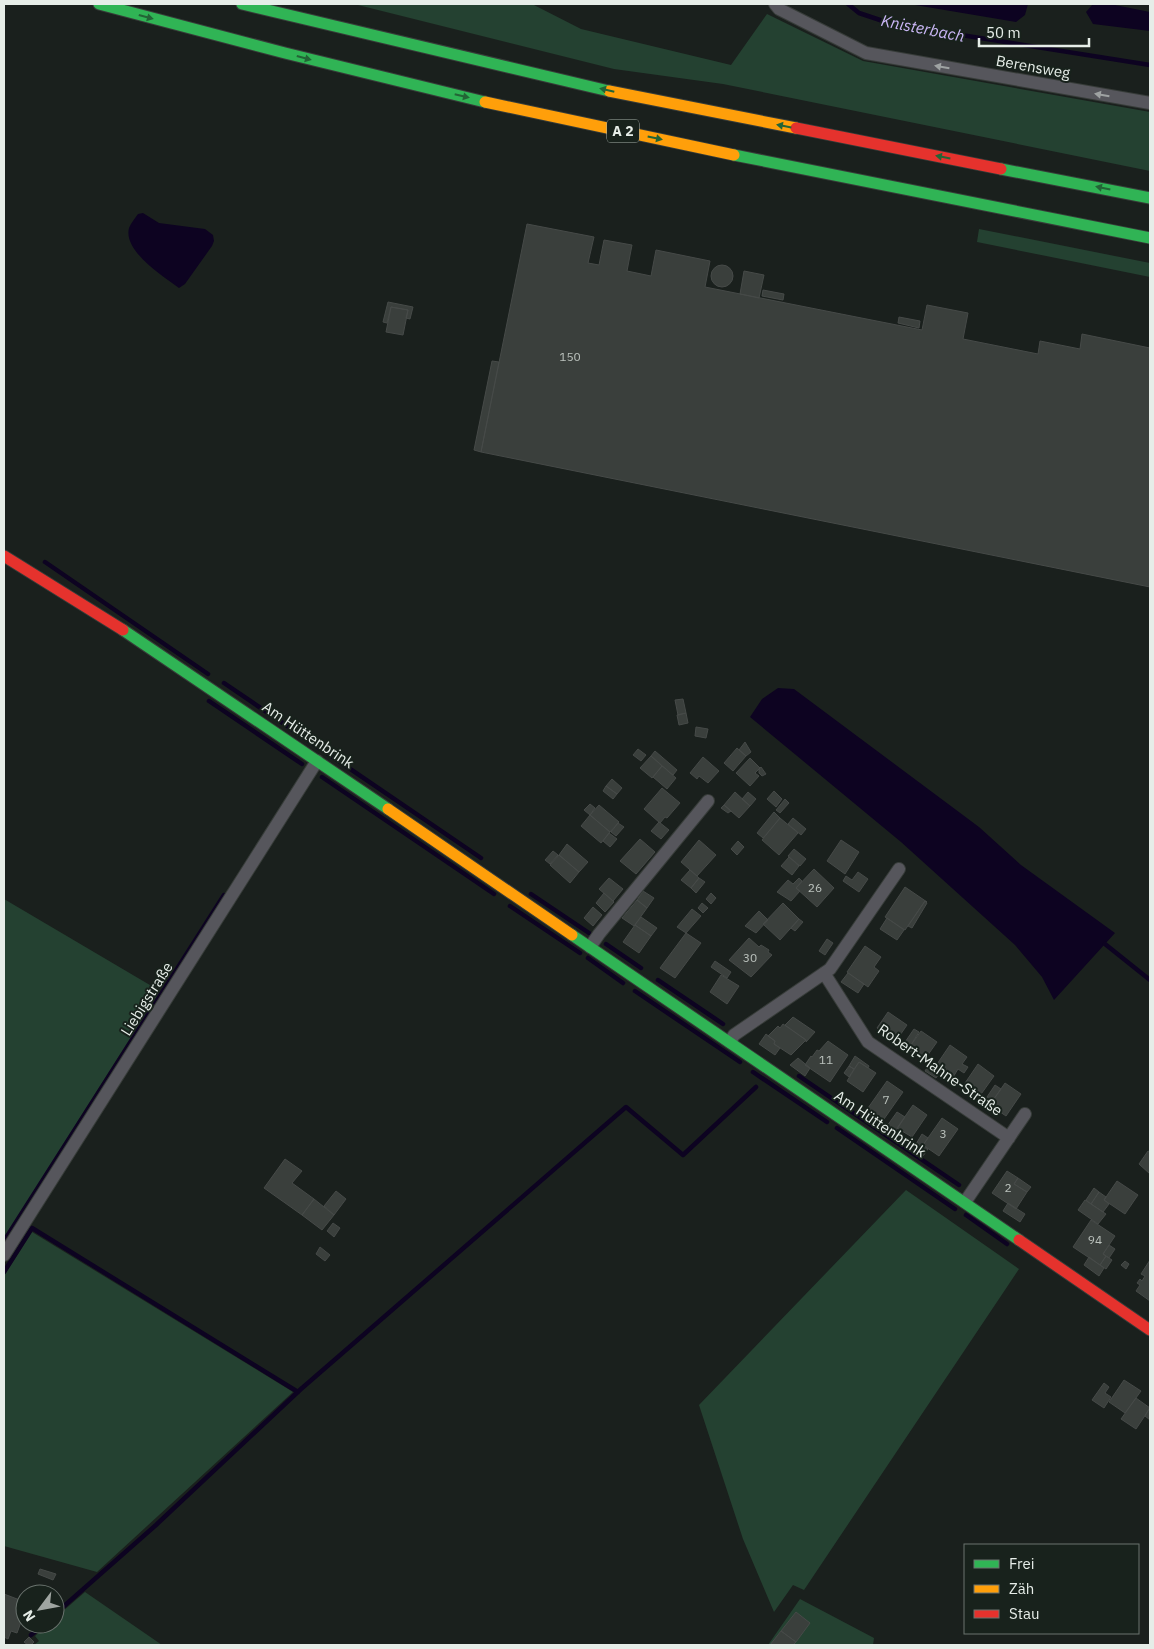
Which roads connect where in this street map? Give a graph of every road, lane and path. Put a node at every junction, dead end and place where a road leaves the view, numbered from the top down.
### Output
1 (100, 4) edge
2 (242, 4) edge
3 (775, 4) edge
4 (1150, 103) edge
5 (1150, 198) edge
6 (1150, 238) edge
7 (4, 556) edge
8 (317, 761) junction
9 (708, 801) dead end
10 (899, 869) dead end
11 (590, 947) junction
12 (824, 973) junction
13 (730, 1042) junction
14 (1025, 1114) dead end
15 (1009, 1138) junction
16 (965, 1202) junction
17 (4, 1255) edge
18 (1150, 1330) edge

1 -> 6 main road, A 2
5 -> 2 main road, A 2
4 -> 3 street, Berensweg
7 - 8 main road, Am Hüttenbrink
8 - 11 main road, Am Hüttenbrink
8 - 17 street, Liebigstraße
9 - 11 street
10 - 12 street
11 - 13 main road, Am Hüttenbrink
12 - 13 street
12 - 15 street, Robert-Mahne-Straße
13 - 16 main road, Am Hüttenbrink
14 - 15 street, Robert-Mahne-Straße
15 - 16 street, Robert-Mahne-Straße
16 - 18 main road, Am Hüttenbrink

